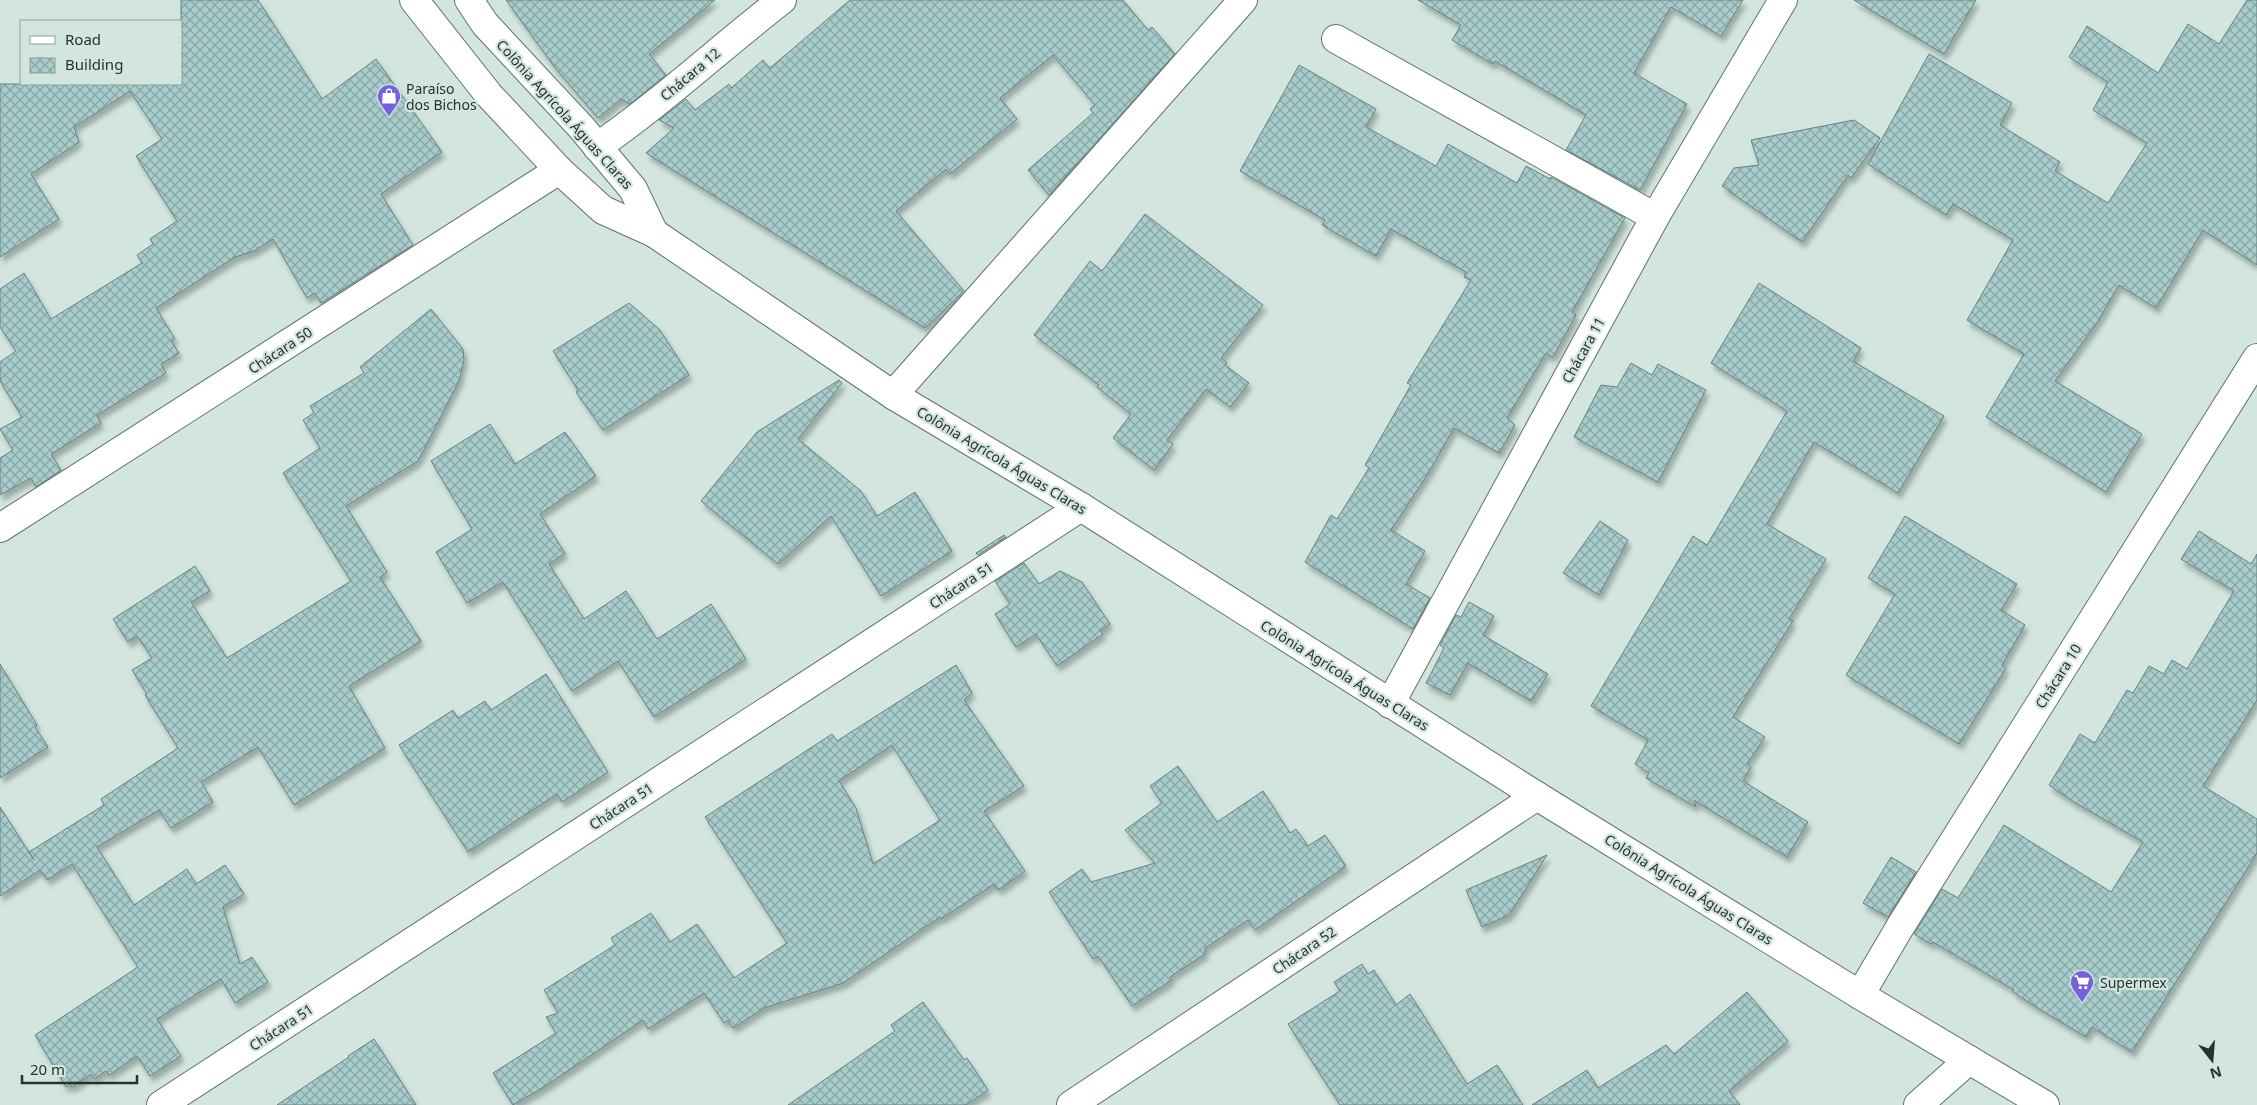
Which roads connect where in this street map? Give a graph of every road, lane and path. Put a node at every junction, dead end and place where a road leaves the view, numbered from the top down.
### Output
1 (414, 0) edge
2 (469, 0) edge
3 (782, 0) edge
4 (1243, 0) edge
5 (1783, 0) edge
6 (1336, 39) dead end
7 (597, 147) junction
8 (559, 170) junction
9 (1655, 217) junction
10 (654, 234) junction
11 (2257, 358) edge
12 (893, 395) junction
13 (1081, 507) junction
14 (0, 528) edge
15 (1390, 704) junction
16 (1537, 796) junction
17 (1860, 995) junction
18 (1969, 1060) junction
19 (161, 1105) edge
20 (1071, 1105) edge
21 (1918, 1105) edge
22 (2045, 1105) edge

1 - 8 street, Colônia Agrícola Águas Claras
2 - 7 street, Colônia Agrícola Águas Claras
3 - 7 street, Chácara 12
4 - 12 street
5 - 9 street, Chácara 11
6 - 9 street
7 - 10 street, Colônia Agrícola Águas Claras
8 - 10 street, Colônia Agrícola Águas Claras
8 - 14 street, Chácara 50
9 - 15 street, Chácara 11
10 - 12 street, Colônia Agrícola Águas Claras
11 - 17 street, Chácara 10
12 - 13 street, Colônia Agrícola Águas Claras
13 - 15 street, Colônia Agrícola Águas Claras
13 - 19 street, Chácara 51
15 - 16 street, Colônia Agrícola Águas Claras
16 - 17 street, Colônia Agrícola Águas Claras
16 - 20 street, Chácara 52
17 - 18 street, Colônia Agrícola Águas Claras
18 - 21 street
18 - 22 street, Colônia Agrícola Águas Claras

